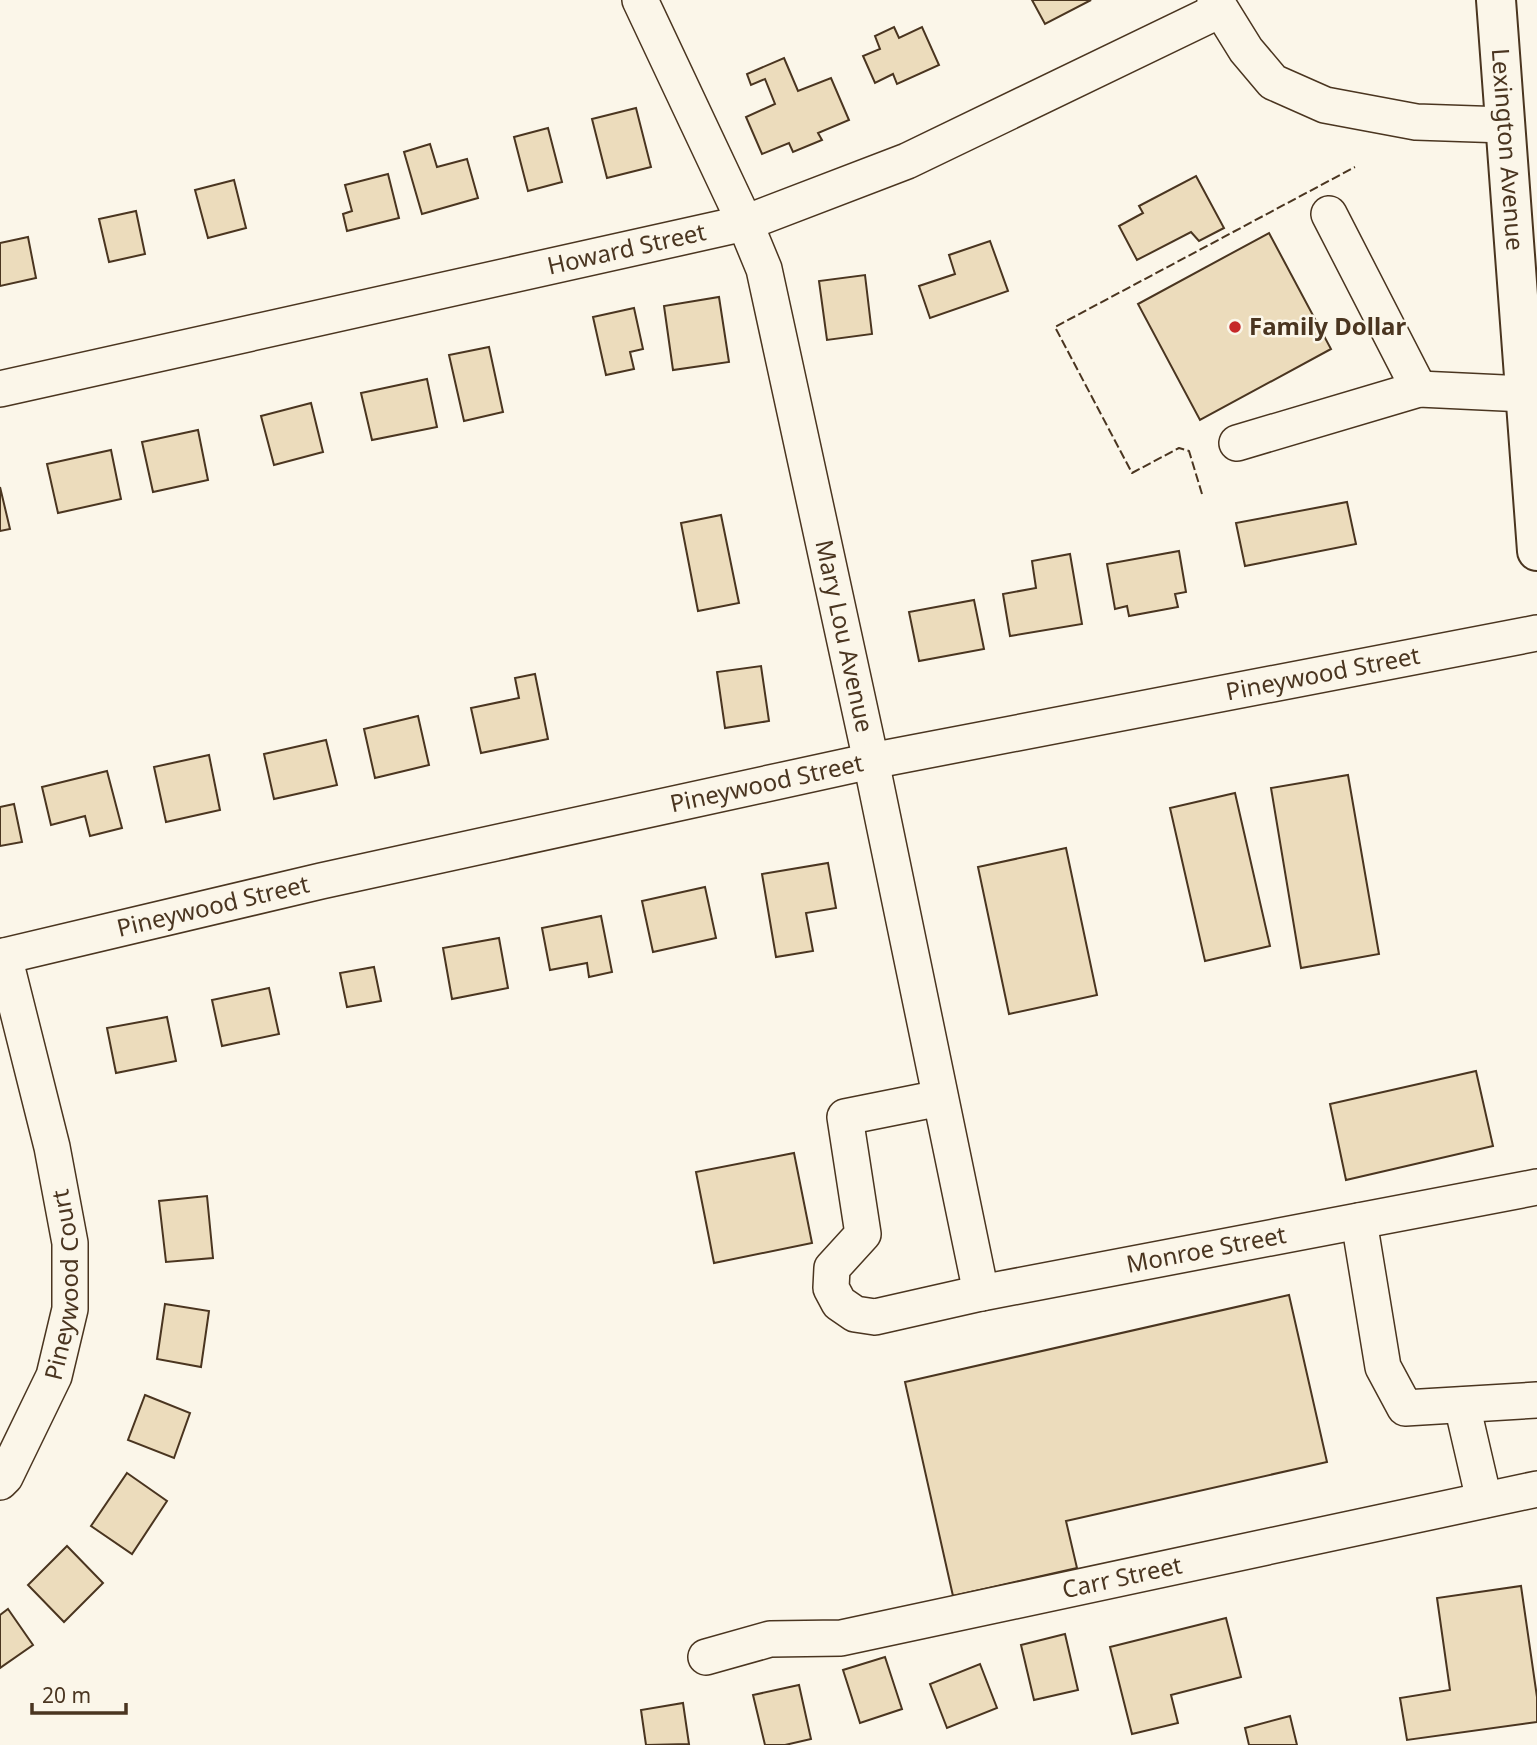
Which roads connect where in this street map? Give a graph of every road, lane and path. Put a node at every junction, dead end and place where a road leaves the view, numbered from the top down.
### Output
1 (640, 0) edge
2 (1496, 0) edge
3 (1217, 5) edge
4 (1505, 125) junction
5 (1329, 215) dead end
6 (745, 223) junction
7 (0, 389) edge
8 (1419, 389) junction
9 (1525, 394) junction
10 (1237, 443) dead end
11 (1537, 551) edge
12 (1537, 632) edge
13 (871, 761) junction
14 (2, 956) edge
15 (940, 1098) junction
16 (1537, 1187) edge
17 (1359, 1222) junction
18 (981, 1293) junction
19 (1537, 1400) edge
20 (1462, 1405) junction
21 (0, 1482) edge
22 (1537, 1489) edge
23 (1484, 1500) junction
24 (706, 1657) dead end

1 - 6 street, Mary Lou Avenue
2 - 4 main road, Lexington Avenue
3 - 4 street
3 - 6 street, Howard Street
4 - 9 main road, Lexington Avenue
5 - 8 street
6 - 7 street, Howard Street
6 - 13 street, Mary Lou Avenue
8 - 9 street
8 - 10 street
9 - 11 main road, Lexington Avenue
12 - 13 street, Pineywood Street
13 - 14 street, Pineywood Street
13 - 15 street, Mary Lou Avenue
14 - 21 street, Pineywood Court
15 - 18 street, Mary Lou Avenue
15 - 18 street, Monroe Street
16 - 17 street, Monroe Street
17 - 18 street, Monroe Street
17 - 20 street
19 - 20 street
20 - 23 street
22 - 23 street, Carr Street
23 - 24 street, Carr Street

